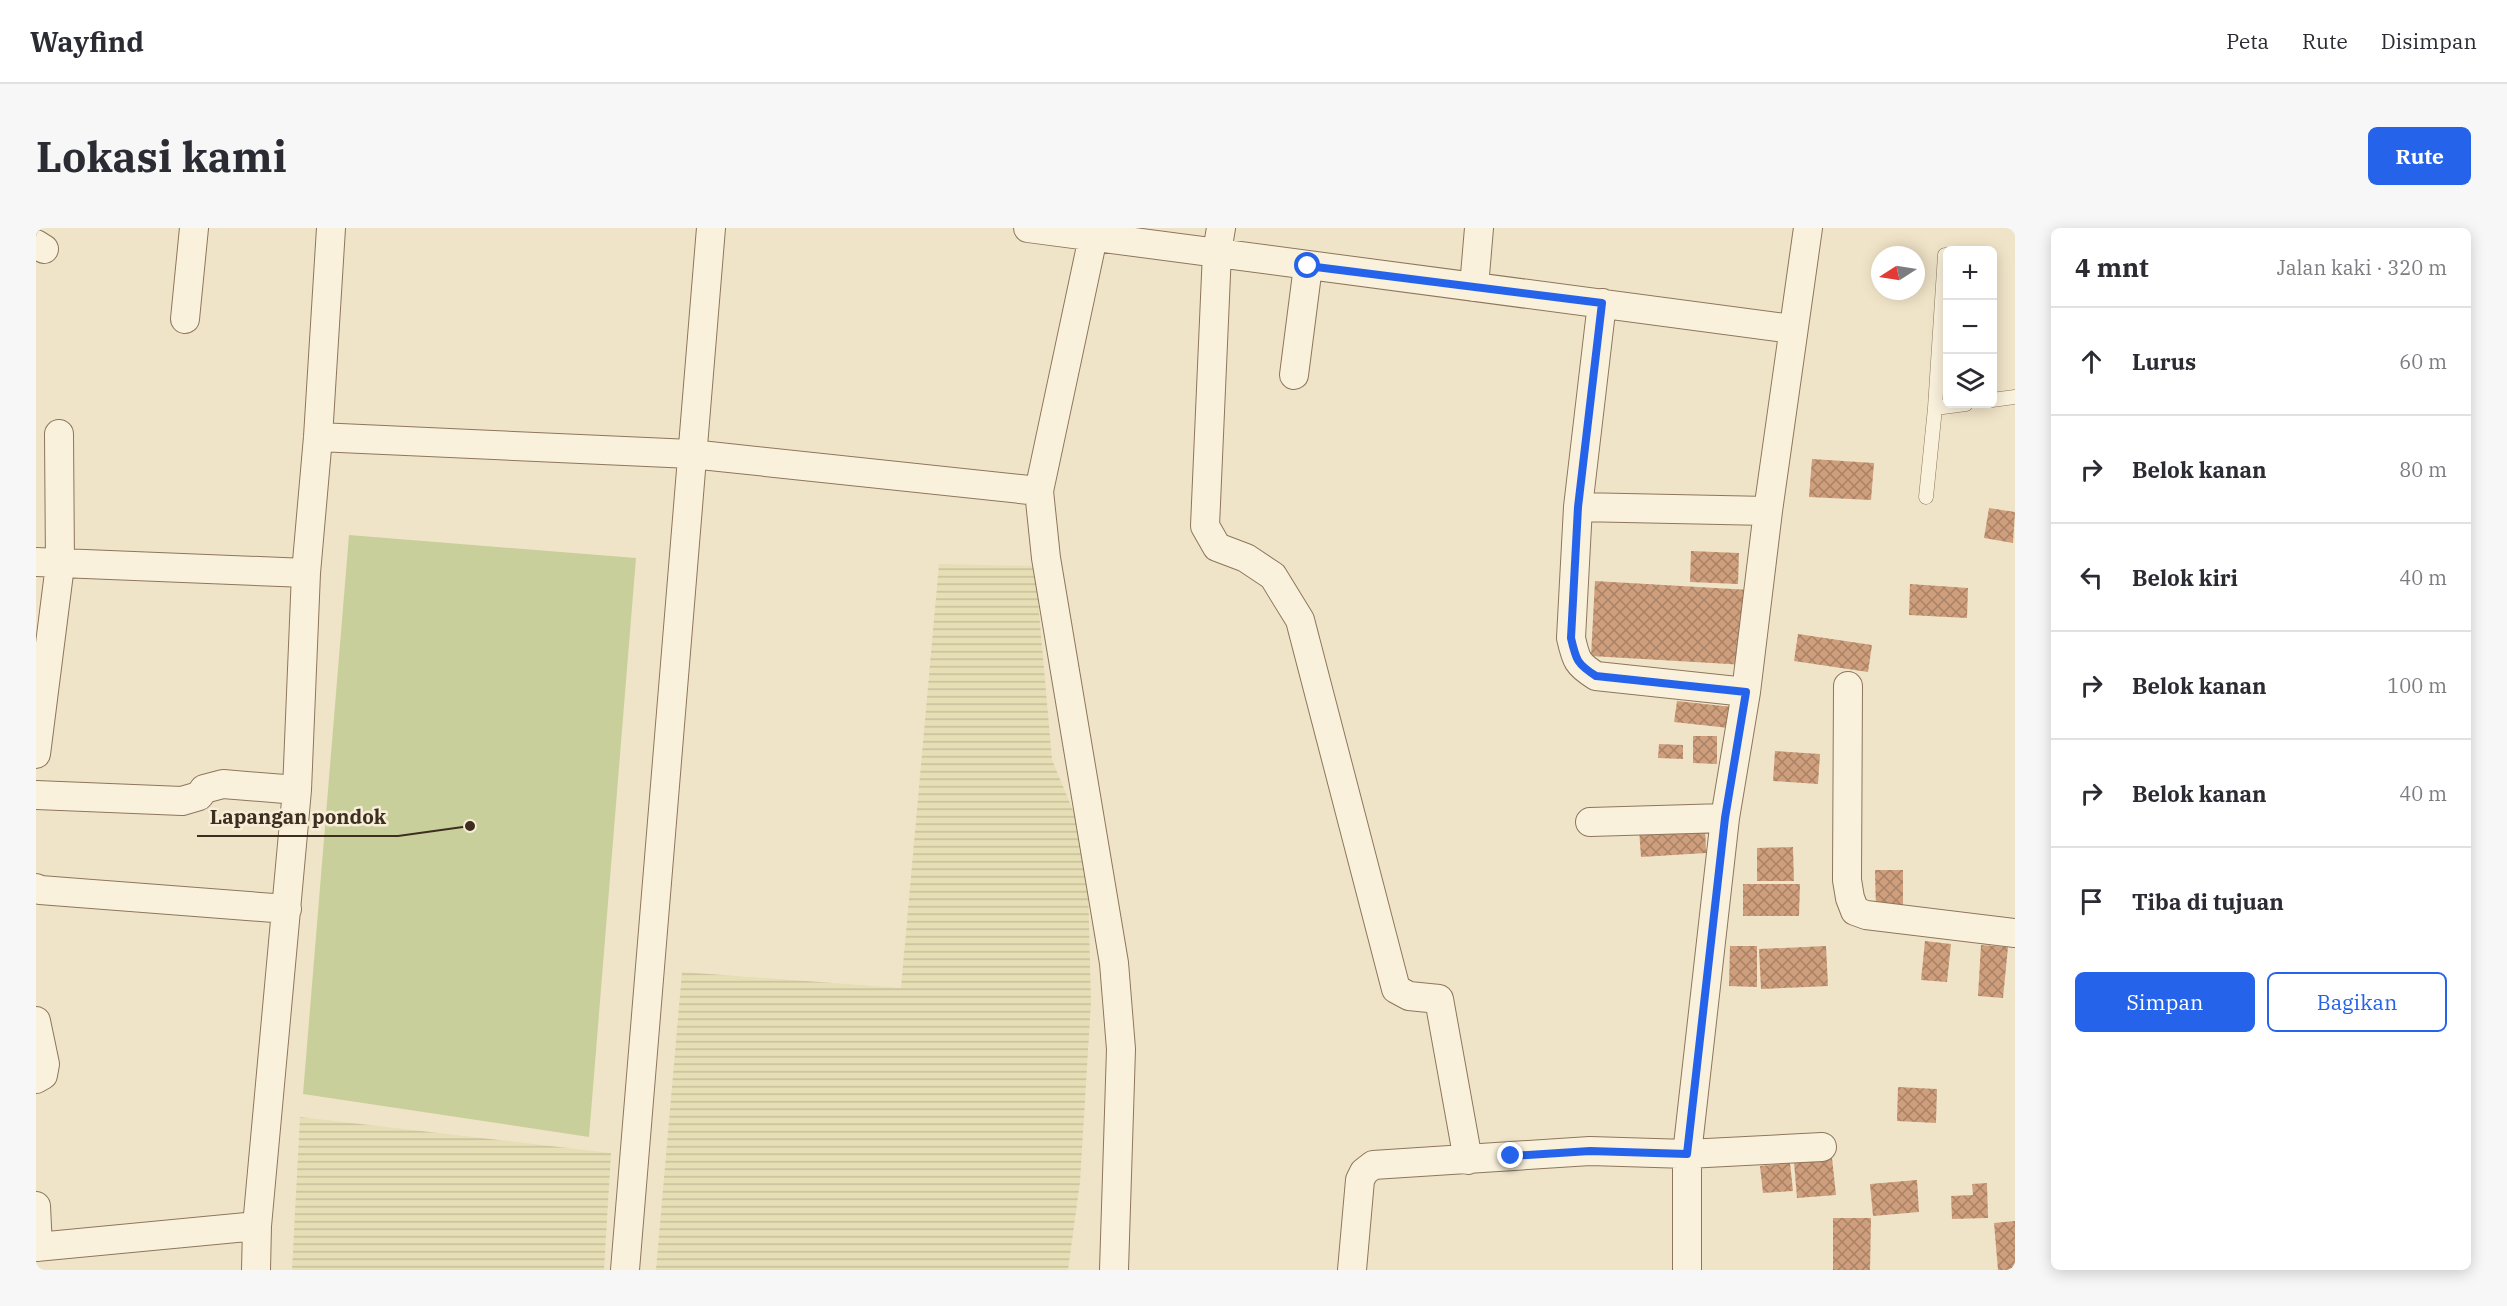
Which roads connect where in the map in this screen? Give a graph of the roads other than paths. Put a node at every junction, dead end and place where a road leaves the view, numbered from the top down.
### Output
1 (194, 228) edge
2 (331, 228) edge
3 (711, 228) edge
4 (1028, 228) edge
5 (1479, 228) edge
6 (1808, 228) edge
7 (1078, 233) edge
8 (1219, 240) edge
9 (1308, 266) junction
10 (1943, 286) edge
11 (1474, 287) junction
12 (1602, 303) junction
13 (185, 319) dead end
14 (1793, 329) junction
15 (1294, 375) dead end
16 (2015, 397) edge
17 (1997, 399) edge
18 (1943, 407) edge
19 (1935, 408) junction
20 (59, 434) dead end
21 (318, 437) junction
22 (691, 454) junction
23 (1039, 491) junction
24 (1926, 497) dead end
25 (1578, 507) junction
26 (1768, 511) junction
27 (48, 564) edge
28 (306, 573) junction
29 (1848, 686) dead end
30 (1746, 692) junction
31 (36, 754) edge
32 (297, 790) junction
33 (36, 795) edge
34 (1725, 818) junction
35 (1590, 822) dead end
36 (36, 888) edge
37 (287, 909) junction
38 (2015, 933) edge
39 (36, 1021) edge
40 (36, 1079) edge
41 (1822, 1147) dead end
42 (1687, 1154) junction
43 (1468, 1160) junction
44 (36, 1206) edge
45 (257, 1226) junction
46 (37, 1247) edge
47 (256, 1270) edge
48 (625, 1270) edge
49 (1114, 1270) edge
50 (1352, 1270) edge
51 (1687, 1270) edge

1 - 13 street
2 - 21 street
3 - 22 street
4 - 7 street
5 - 11 street
6 - 14 street
7 - 8 street
7 - 23 street
8 - 9 street
8 - 43 street
9 - 11 street
9 - 15 street
10 - 19 lane
11 - 12 street
12 - 14 street
12 - 25 street
14 - 26 street
16 - 17 lane
18 - 19 lane
19 - 24 lane
20 - 27 street
21 - 22 street
21 - 28 street
22 - 23 street
22 - 48 street
23 - 49 street
25 - 26 street
25 - 30 street
26 - 30 street
27 - 28 street
27 - 31 street
28 - 32 street
29 - 38 street
30 - 34 street
32 - 33 street
32 - 37 street
34 - 35 street
34 - 42 street
36 - 37 street
37 - 45 street
39 - 40 street
41 - 42 street
42 - 43 street
42 - 51 street
43 - 50 street
44 - 46 street
45 - 46 street
45 - 47 street

